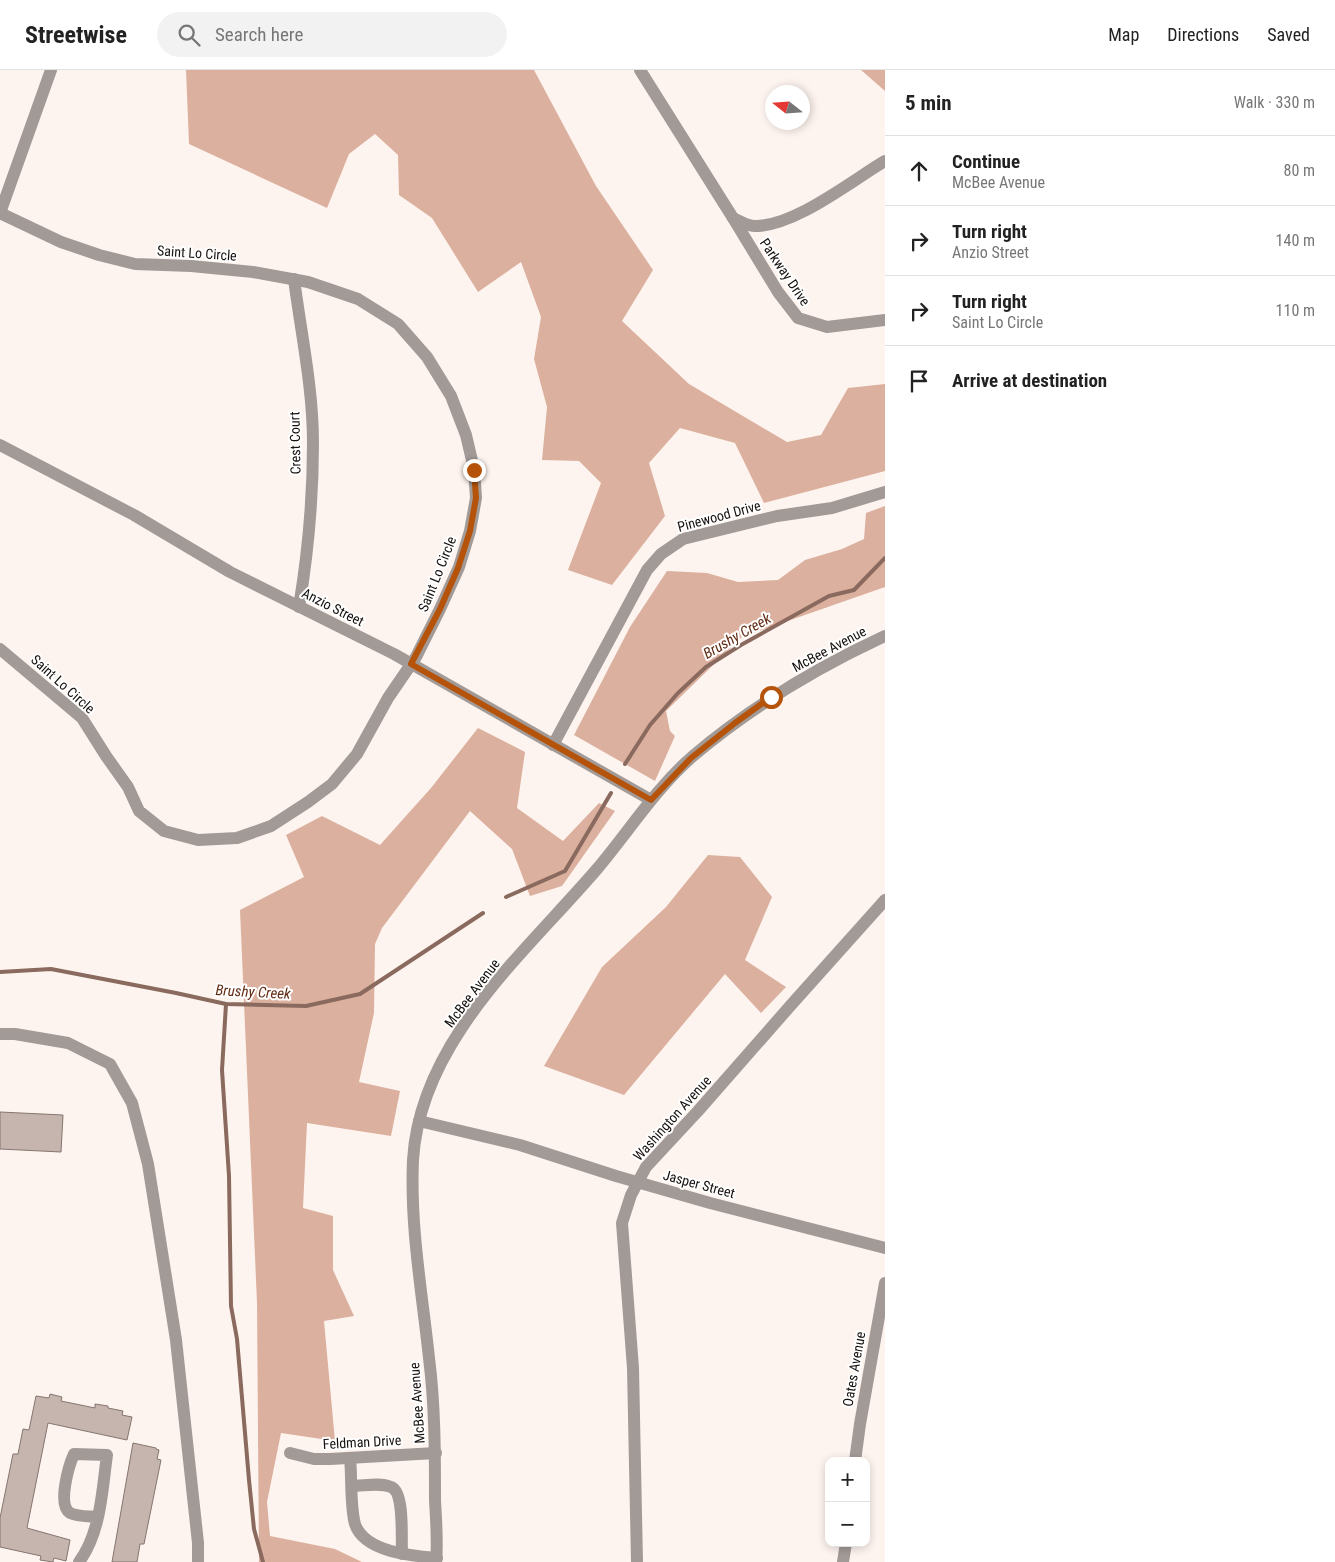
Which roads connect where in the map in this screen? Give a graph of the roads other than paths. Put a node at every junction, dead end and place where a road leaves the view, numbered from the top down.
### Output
1 (51, 70) edge
2 (644, 71) edge
3 (885, 161) edge
4 (0, 213) edge
5 (733, 218) junction
6 (294, 279) junction
7 (885, 320) edge
8 (0, 445) edge
9 (885, 492) edge
10 (299, 607) junction
11 (885, 636) edge
12 (0, 649) edge
13 (411, 664) junction
14 (552, 744) junction
15 (651, 800) junction
16 (885, 900) edge
17 (0, 1034) edge
18 (418, 1121) junction
19 (638, 1182) junction
20 (885, 1248) edge
21 (885, 1282) edge
22 (290, 1453) dead end
23 (436, 1454) junction
24 (856, 1457) edge
25 (350, 1458) junction
26 (352, 1486) junction
27 (98, 1517) junction
28 (845, 1547) edge
29 (402, 1554) junction
30 (436, 1560) edge
31 (80, 1562) edge
32 (198, 1562) edge
33 (636, 1562) edge
34 (843, 1562) edge

1 - 4 street
2 - 5 street, Parkway Drive
3 - 5 street, Parkway Drive
4 - 6 street, Saint Lo Circle
5 - 7 street, Parkway Drive
6 - 10 street, Crest Court
6 - 13 street, Saint Lo Circle
8 - 10 street, Anzio Street
9 - 14 street, Pinewood Drive
10 - 13 street, Anzio Street
11 - 15 street, McBee Avenue
12 - 13 street, Saint Lo Circle
13 - 14 street, Anzio Street
14 - 15 street, Anzio Street
15 - 18 street, McBee Avenue
16 - 19 street, Washington Avenue
17 - 32 street
18 - 19 street, Jasper Street
18 - 23 street, McBee Avenue
19 - 20 street, Jasper Street
19 - 33 street, Washington Avenue
21 - 24 street, Oates Avenue
22 - 25 street, Feldman Drive
23 - 25 street, Feldman Drive
23 - 30 street, McBee Avenue
25 - 26 street
26 - 29 street
26 - 29 street
27 - 27 street
27 - 31 street
28 - 34 street
29 - 30 street

